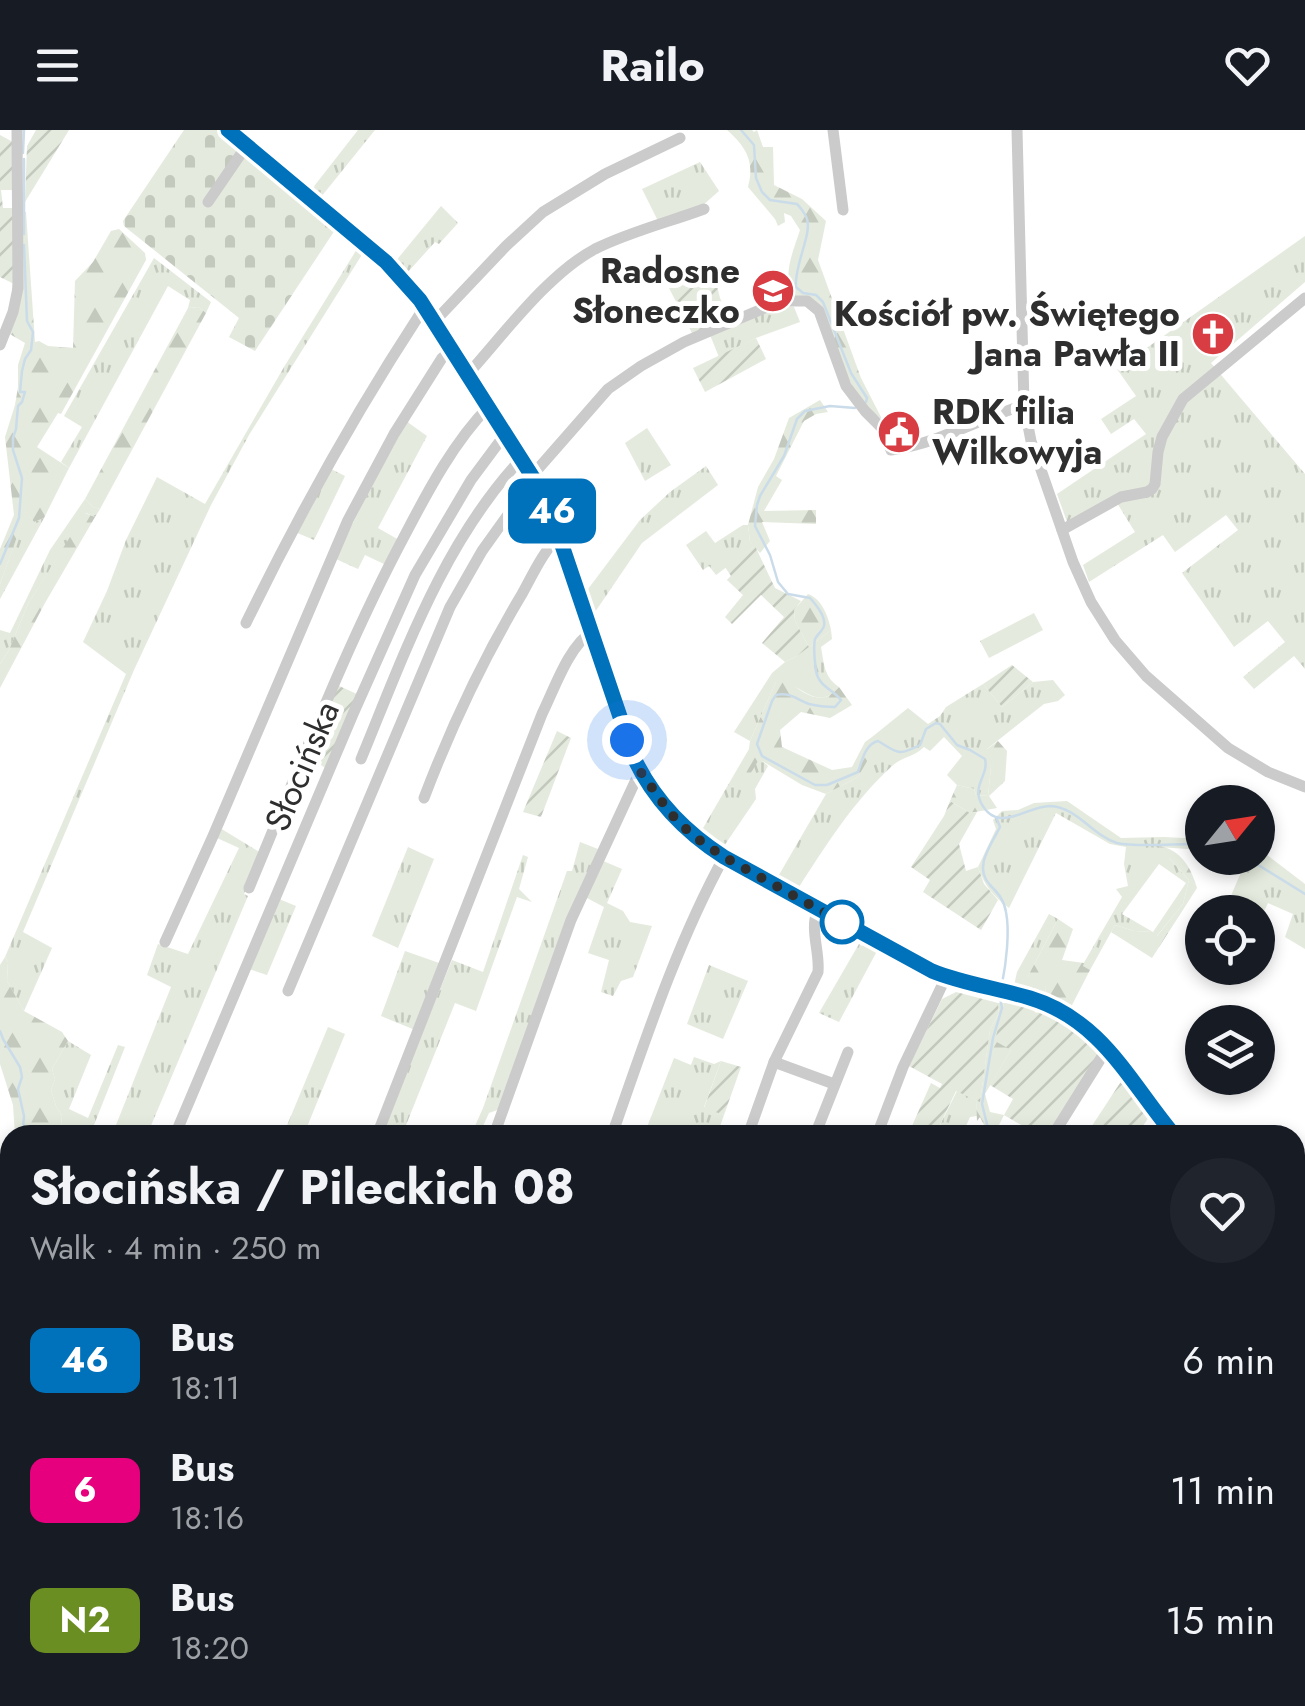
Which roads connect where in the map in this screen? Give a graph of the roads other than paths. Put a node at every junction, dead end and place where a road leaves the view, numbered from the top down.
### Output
1 (17, 130) edge
2 (228, 130) edge
3 (832, 130) edge
4 (1017, 130) edge
5 (680, 138) dead end
6 (247, 145) junction
7 (208, 202) dead end
8 (704, 209) dead end
9 (843, 210) dead end
10 (1305, 298) edge
11 (426, 309) junction
12 (434, 322) junction
13 (0, 345) edge
14 (452, 349) junction
15 (468, 374) junction
16 (1024, 405) junction
17 (489, 406) junction
18 (506, 433) junction
19 (522, 458) junction
20 (533, 475) junction
21 (1062, 530) junction
22 (560, 535) junction
23 (246, 623) dead end
24 (592, 632) junction
25 (361, 760) dead end
26 (640, 771) junction
27 (1305, 787) edge
28 (424, 798) dead end
29 (724, 857) junction
30 (249, 888) dead end
31 (818, 908) junction
32 (164, 942) dead end
33 (946, 977) junction
34 (288, 990) dead end
35 (1108, 1047) junction
36 (848, 1052) dead end
37 (774, 1062) junction
38 (834, 1084) junction
39 (179, 1125) edge
40 (381, 1125) edge
41 (498, 1125) edge
42 (616, 1125) edge
43 (752, 1125) edge
44 (819, 1125) edge
45 (880, 1125) edge
46 (1059, 1125) edge
47 (1166, 1125) edge

1 - 13 street
2 - 6 street
3 - 9 street
4 - 16 street
5 - 12 street
6 - 7 street
6 - 11 street
8 - 15 street
10 - 21 street
11 - 12 street
11 - 23 street
12 - 14 street
14 - 15 street
14 - 32 street
15 - 17 street
16 - 20 street
16 - 21 street
17 - 18 street
17 - 30 street
18 - 19 street
18 - 39 street, Słocińska
19 - 20 street
19 - 25 street
20 - 22 street
20 - 34 street
21 - 27 street
22 - 24 street
22 - 28 street
24 - 26 street
24 - 40 street
26 - 29 street
26 - 41 street
29 - 31 street
29 - 42 street
31 - 33 street
31 - 37 street
33 - 35 street
33 - 45 street
35 - 46 street
35 - 47 street
36 - 38 street
37 - 38 street
37 - 43 street
38 - 44 street

